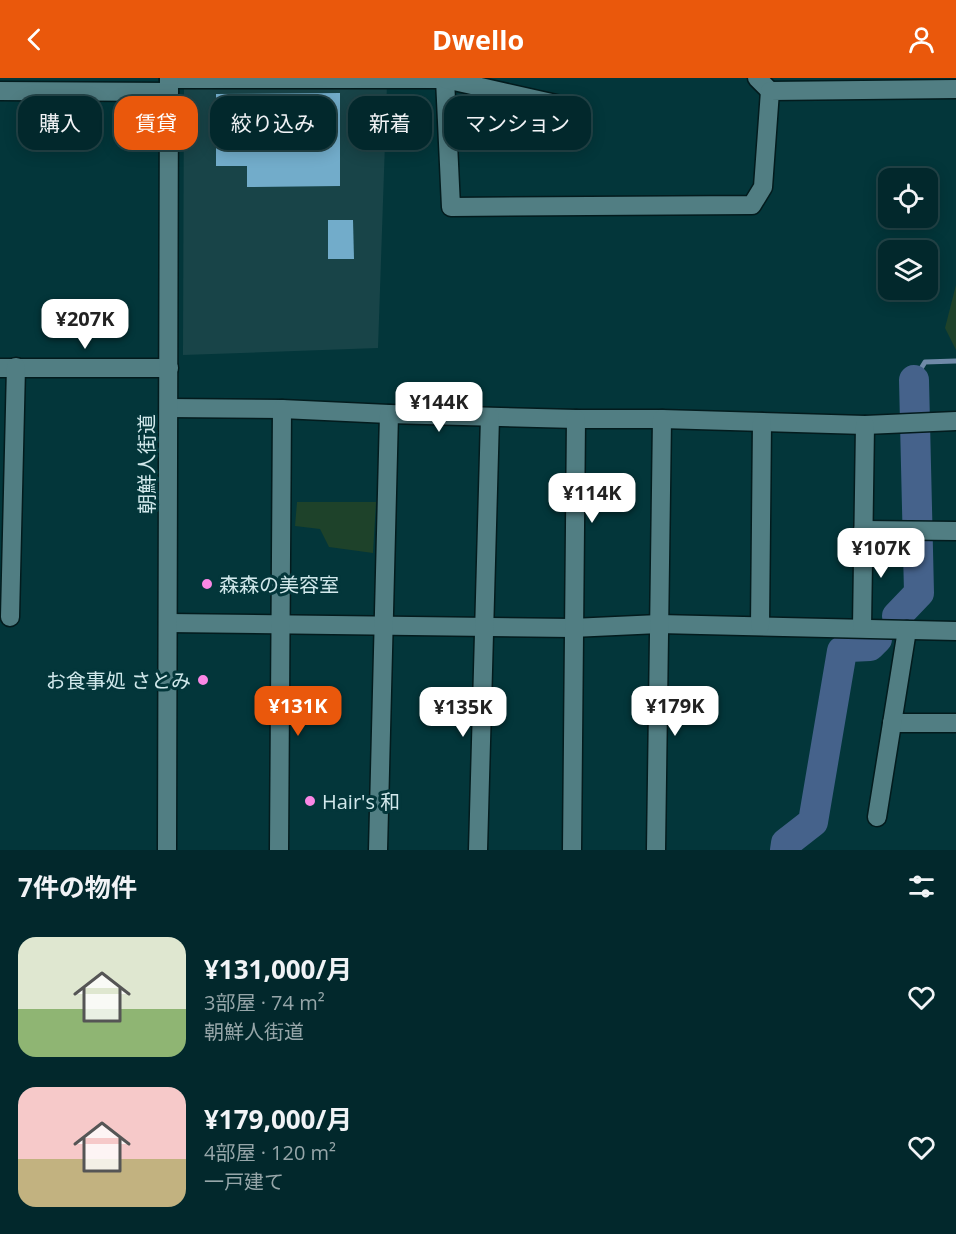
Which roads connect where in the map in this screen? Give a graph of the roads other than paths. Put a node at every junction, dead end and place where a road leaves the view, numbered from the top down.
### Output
1 (445, 79) edge
2 (169, 83) edge
3 (764, 85) edge
4 (956, 89) edge
5 (0, 91) edge
6 (521, 96) edge
7 (8, 367) edge
8 (169, 368) junction
9 (169, 408) junction
10 (282, 409) junction
11 (389, 414) junction
12 (490, 417) junction
13 (662, 418) junction
14 (576, 419) junction
15 (956, 421) edge
16 (762, 422) junction
17 (865, 425) junction
18 (863, 530) junction
19 (956, 531) edge
20 (10, 617) dead end
21 (168, 623) junction
22 (282, 623) junction
23 (659, 624) junction
24 (385, 626) junction
25 (484, 626) junction
26 (760, 626) junction
27 (572, 628) junction
28 (862, 628) junction
29 (907, 630) junction
30 (956, 631) edge
31 (892, 723) junction
32 (956, 723) edge
33 (877, 817) dead end
34 (167, 850) edge
35 (279, 850) edge
36 (378, 850) edge
37 (478, 850) edge
38 (572, 850) edge
39 (656, 850) edge

1 - 2 street
1 - 3 street
1 - 6 street
2 - 5 street
2 - 8 street, 朝鮮人街道
3 - 4 street
7 - 8 street
7 - 20 street
8 - 9 street, 朝鮮人街道
9 - 10 street
9 - 21 street, 朝鮮人街道
10 - 11 street
10 - 22 street
11 - 12 street
11 - 24 street
12 - 14 street
12 - 25 street
13 - 14 street
13 - 16 street
13 - 23 street
14 - 27 street
15 - 17 street
16 - 17 street
16 - 26 street
17 - 18 street
18 - 19 street
18 - 28 street
21 - 22 street
21 - 34 street, 朝鮮人街道
22 - 24 street
22 - 35 street
23 - 26 street
23 - 27 street
23 - 39 street
24 - 25 street
24 - 36 street
25 - 27 street
25 - 37 street
26 - 28 street
27 - 38 street
28 - 29 street
29 - 30 street
29 - 31 street
31 - 32 street
31 - 33 street

